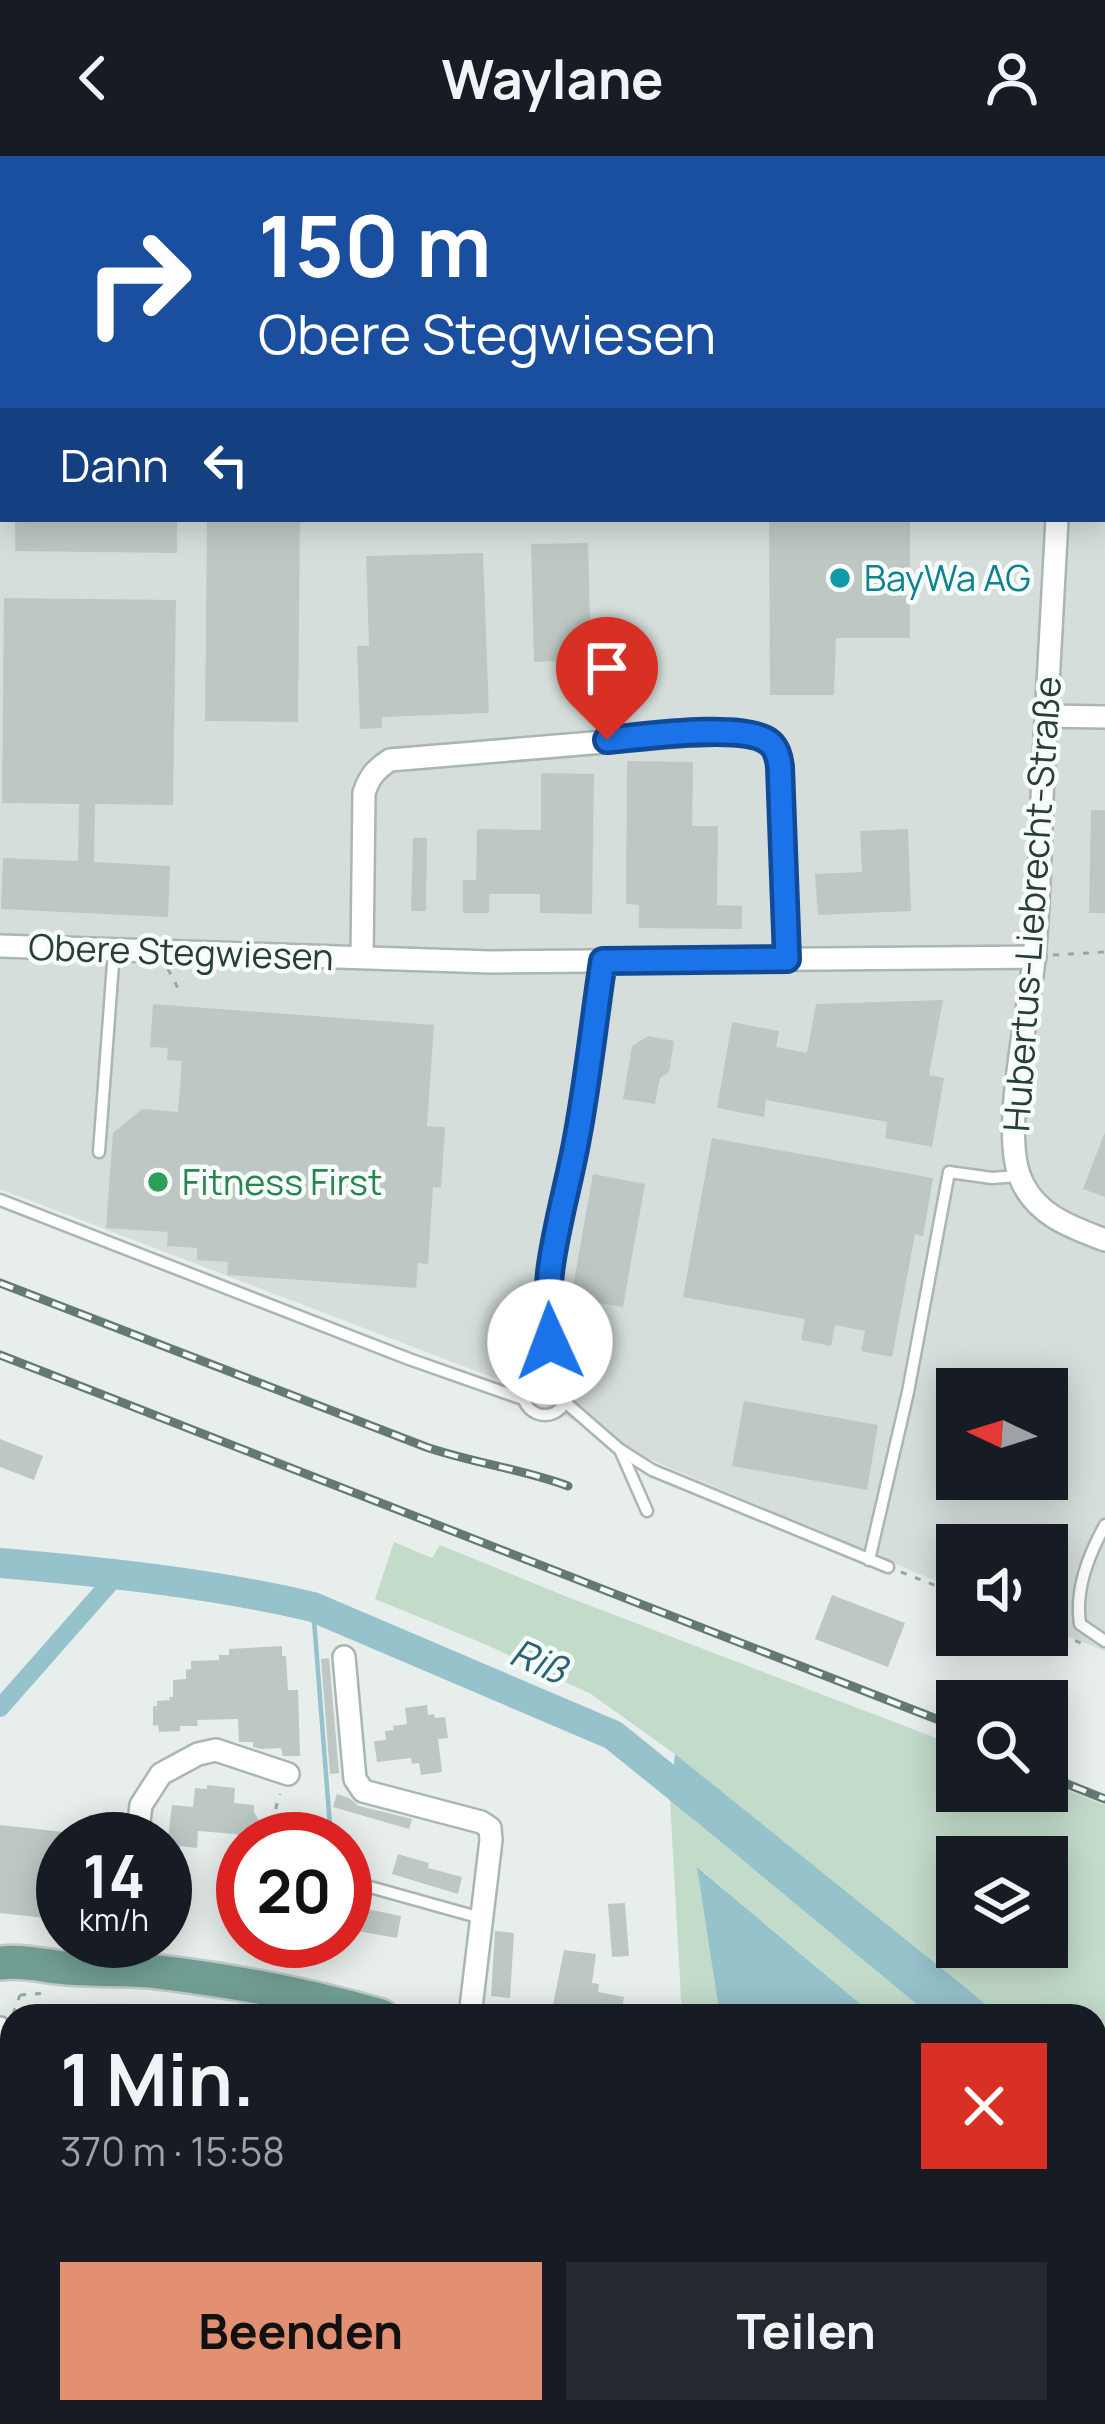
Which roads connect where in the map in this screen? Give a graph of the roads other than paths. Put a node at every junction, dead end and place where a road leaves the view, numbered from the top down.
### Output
1 (1057, 522) edge
2 (1046, 716) junction
3 (1105, 717) edge
4 (0, 946) edge
5 (113, 950) junction
6 (1035, 957) junction
7 (362, 958) junction
8 (787, 959) junction
9 (603, 961) junction
10 (99, 1152) dead end
11 (1019, 1176) junction
12 (0, 1200) edge
13 (1105, 1240) edge
14 (547, 1371) junction
15 (524, 1399) junction
16 (565, 1402) junction
17 (619, 1449) junction
18 (647, 1511) dead end
19 (1105, 1525) edge
20 (869, 1560) junction
21 (888, 1567) road end
22 (1105, 1641) edge
23 (344, 1657) dead end
24 (288, 1774) road end
25 (140, 1812) edge
26 (372, 1887) edge
27 (482, 1918) junction
28 (0, 1963) edge
29 (36, 1963) edge
30 (53, 1968) edge
31 (176, 1968) edge
32 (10, 1992) edge
33 (335, 2004) edge
34 (471, 2004) edge

1 - 2 street, Hubertus-Liebrecht-Straße
2 - 3 street
2 - 6 street, Hubertus-Liebrecht-Straße
4 - 5 street, Obere Stegwiesen
5 - 7 street, Obere Stegwiesen
5 - 10 lane
6 - 8 street, Obere Stegwiesen
6 - 11 street, Hubertus-Liebrecht-Straße
7 - 8 street, Obere Stegwiesen
7 - 9 street, Obere Stegwiesen
8 - 9 street, Obere Stegwiesen
9 - 14 lane
11 - 13 street, Hubertus-Liebrecht-Straße
11 - 20 lane
12 - 15 lane
14 - 15 lane
14 - 16 lane
15 - 16 lane
16 - 17 lane
17 - 18 lane
17 - 20 lane
19 - 22 lane
20 - 21 lane
23 - 27 street
24 - 25 street
26 - 27 lane
27 - 34 street
28 - 29 main road
30 - 32 main road
31 - 33 main road

